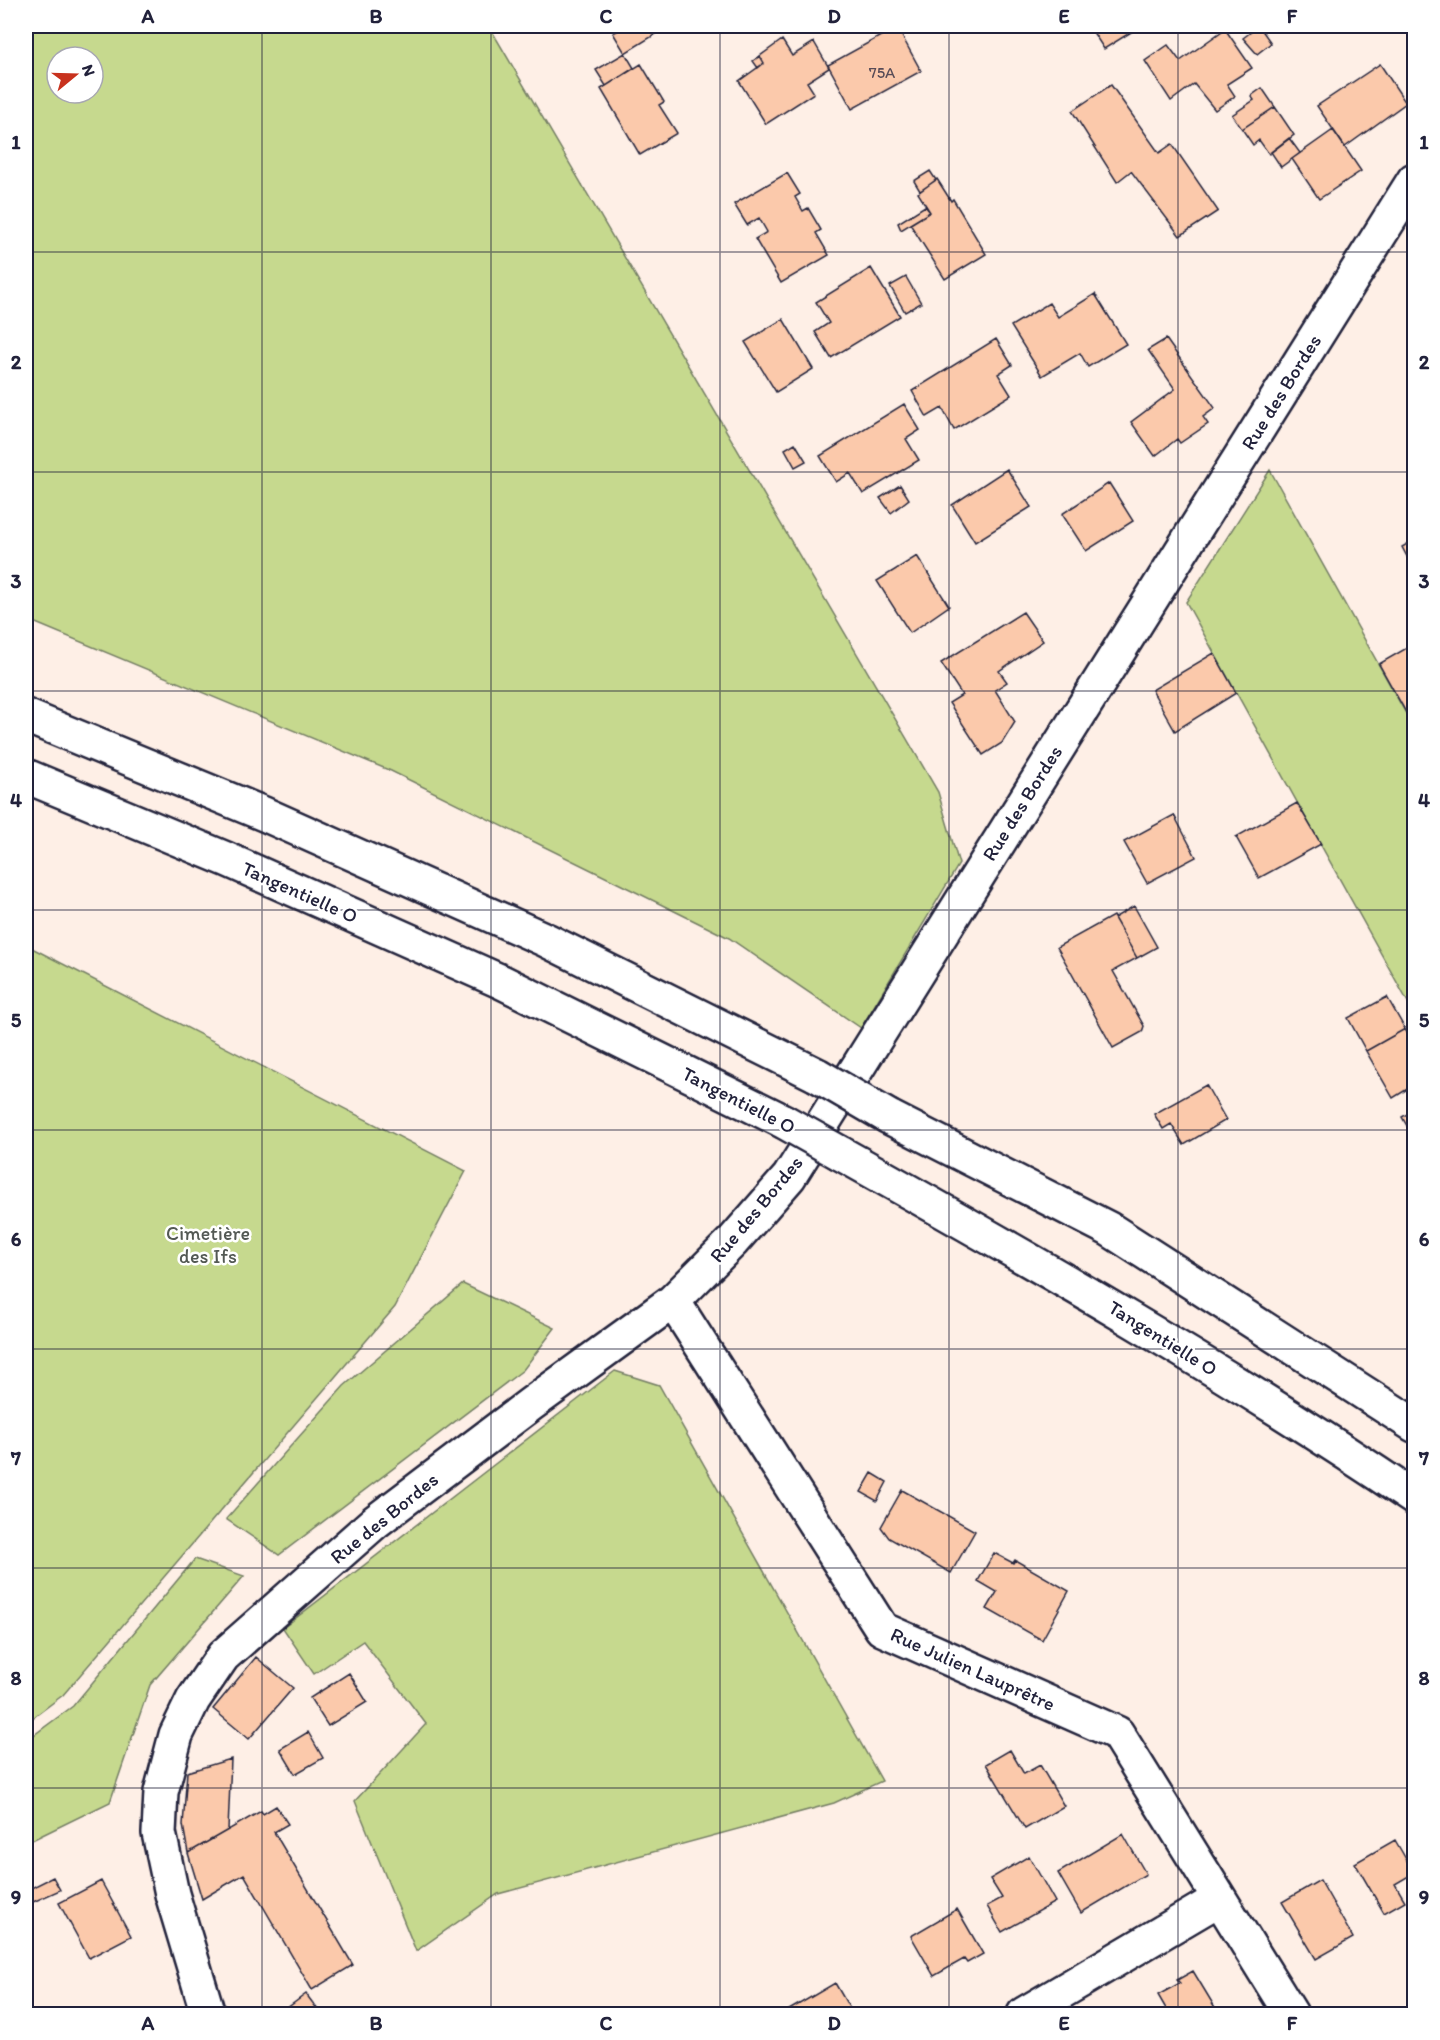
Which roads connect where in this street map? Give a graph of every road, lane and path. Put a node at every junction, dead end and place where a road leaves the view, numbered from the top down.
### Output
1 (1414, 180) edge
2 (26, 716) edge
3 (26, 776) edge
4 (673, 1301) junction
5 (1414, 1425) edge
6 (1414, 1498) edge
7 (1219, 1899) junction
8 (208, 2014) edge
9 (1024, 2014) edge
10 (1291, 2014) edge

1 - 4 street, Rue des Bordes
2 - 5 street, bridge
3 - 6 street, Tangentielle O, bridge
4 - 7 street, Rue Julien Lauprêtre
4 - 8 street, Rue des Bordes
7 - 9 street
7 - 10 street, Rue Julien Lauprêtre

